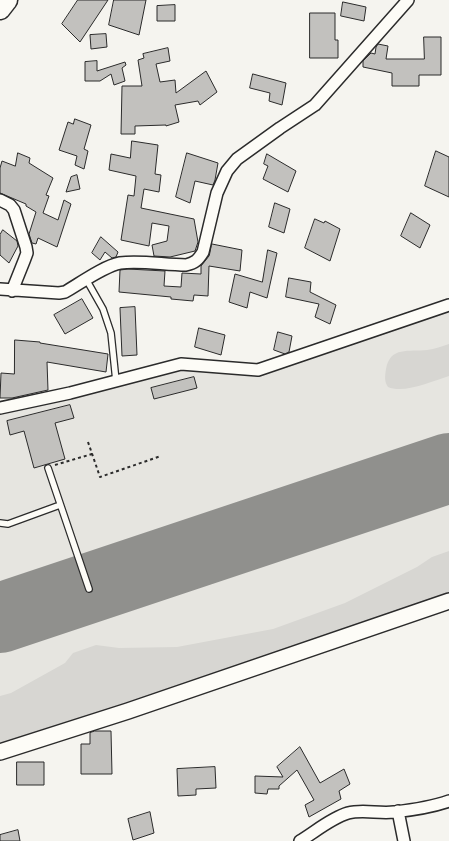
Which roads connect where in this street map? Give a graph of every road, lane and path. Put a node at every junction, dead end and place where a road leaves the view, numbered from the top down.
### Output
1 (6, 0) edge
2 (408, 0) edge
3 (0, 9) edge
4 (0, 200) edge
5 (86, 279) junction
6 (0, 289) edge
7 (12, 291) junction
8 (449, 305) edge
9 (116, 380) junction
10 (0, 408) edge
11 (88, 442) dead end
12 (92, 454) junction
13 (161, 456) dead end
14 (48, 468) joint
15 (60, 505) junction
16 (0, 523) edge
17 (89, 588) dead end
18 (449, 601) edge
19 (0, 752) edge
20 (449, 801) edge
21 (398, 812) junction
22 (300, 841) edge
23 (404, 841) edge

1 - 3 highway
2 - 5 street
4 - 7 street
5 - 7 street
5 - 9 lane
6 - 7 street
8 - 9 street
9 - 10 street
11 - 12 path
12 - 13 path
12 - 14 path
14 - 15 lane
15 - 16 lane
15 - 17 lane
18 - 19 street
20 - 21 street
21 - 22 street
21 - 23 street

